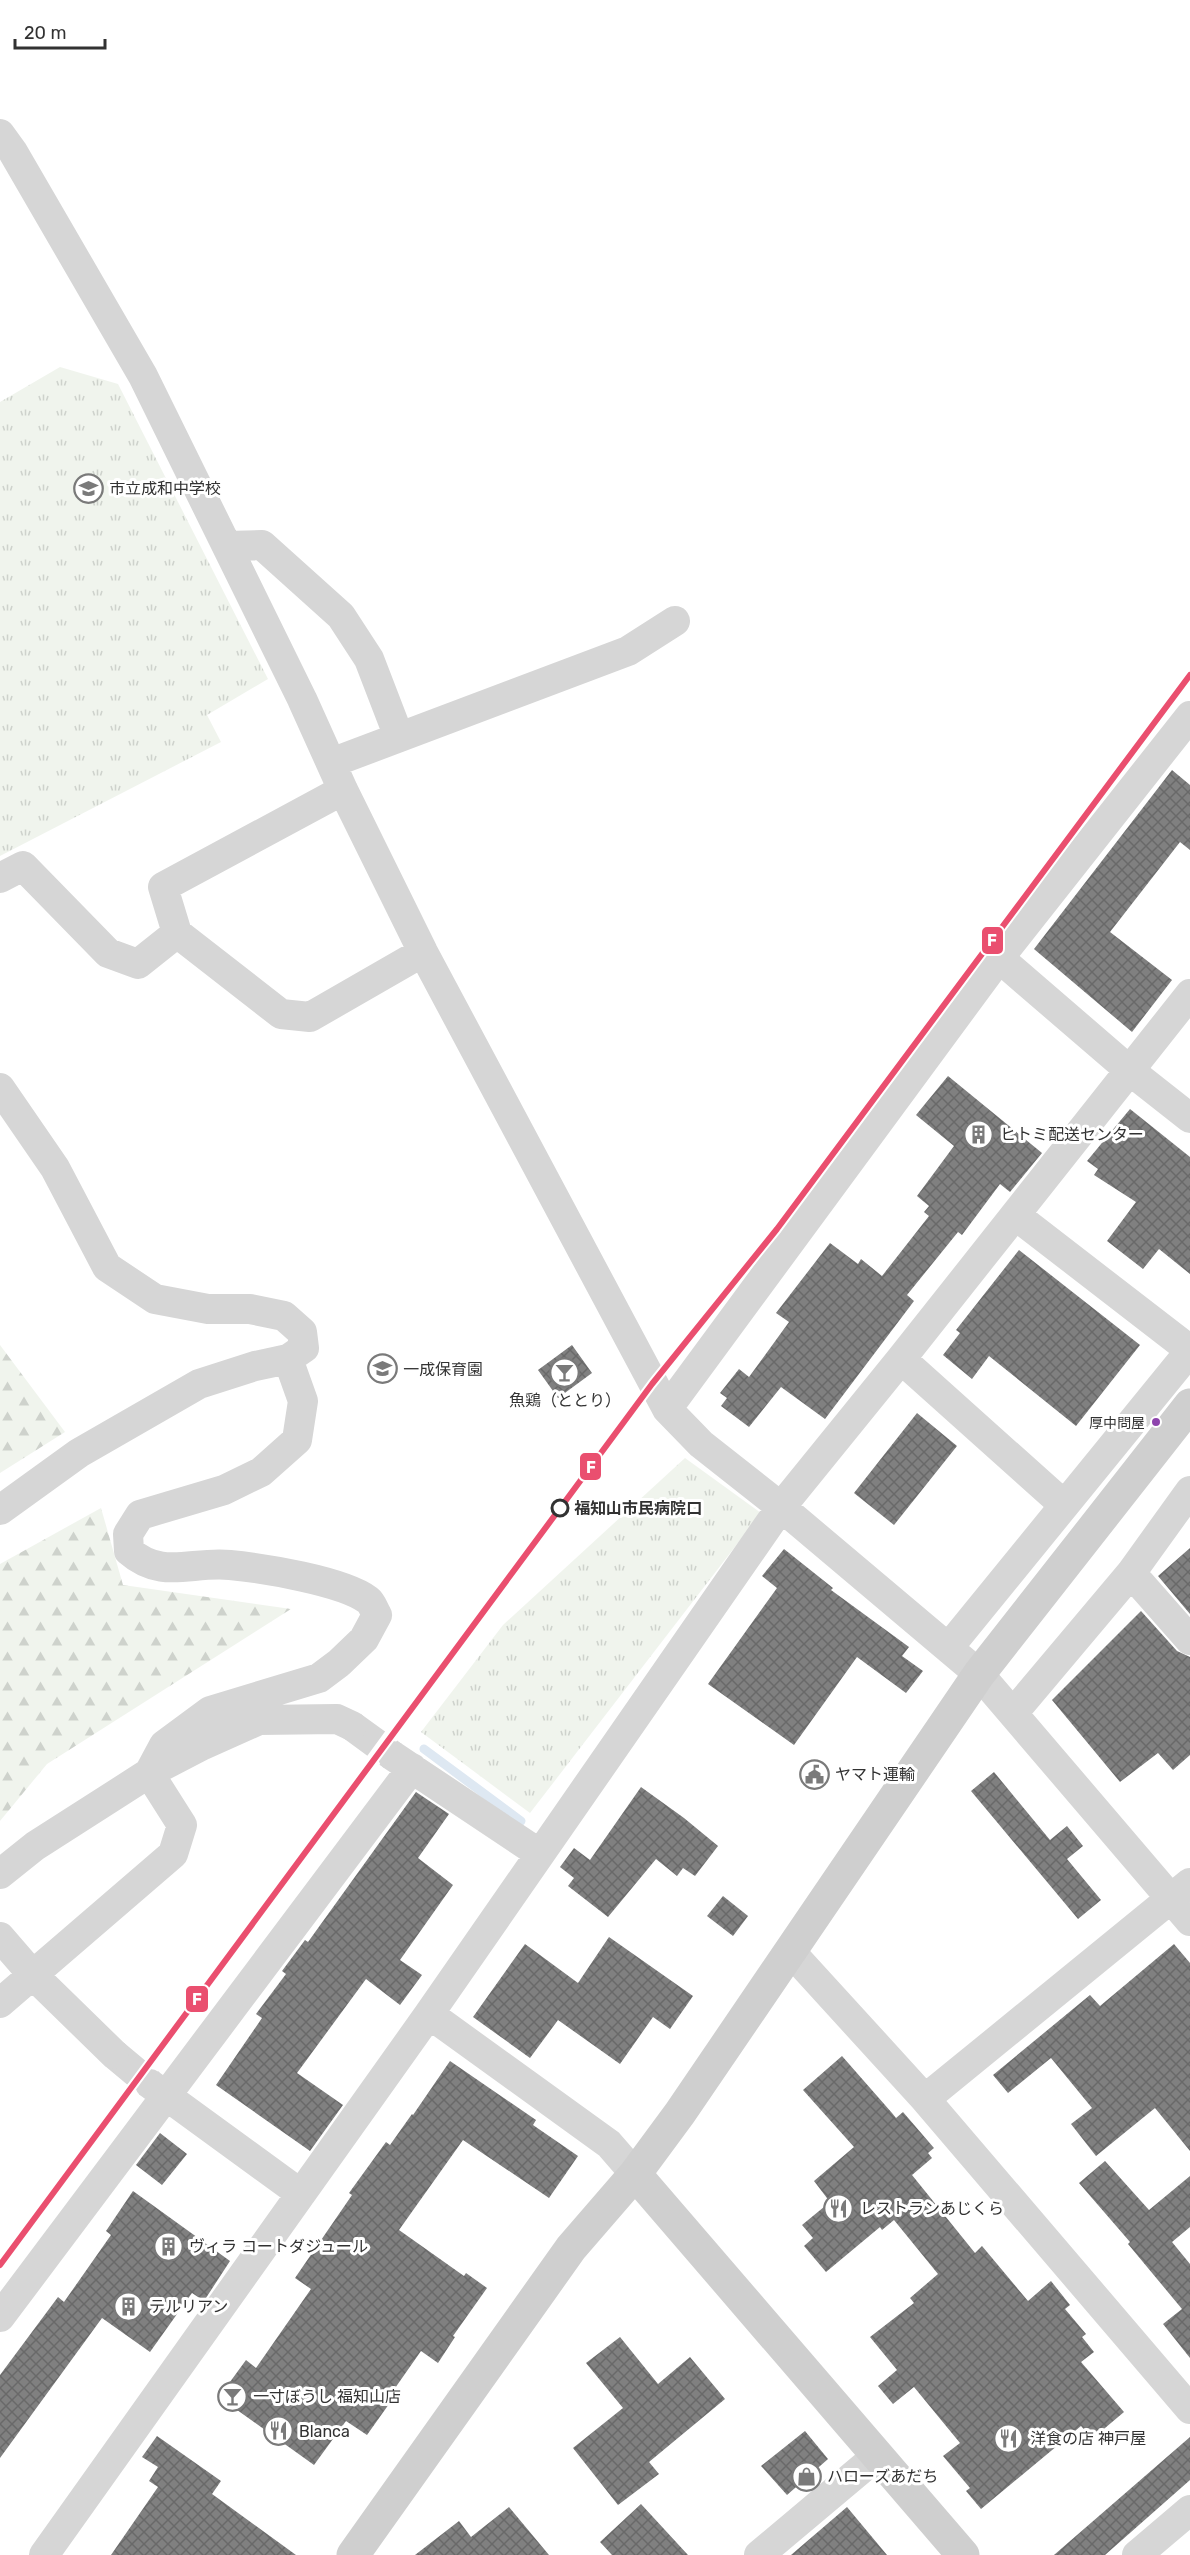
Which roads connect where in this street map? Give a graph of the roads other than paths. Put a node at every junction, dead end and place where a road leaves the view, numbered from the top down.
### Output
1 (0, 134) edge
2 (227, 546) junction
3 (675, 621) dead end
4 (1190, 716) edge
5 (399, 737) junction
6 (331, 763) junction
7 (343, 790) junction
8 (0, 878) edge
9 (177, 933) junction
10 (423, 952) junction
11 (999, 958) junction
12 (1190, 994) edge
13 (1129, 1070) junction
14 (0, 1088) edge
15 (1190, 1118) edge
16 (1015, 1215) junction
17 (1190, 1351) edge
18 (288, 1359) junction
19 (901, 1359) junction
20 (1190, 1405) edge
21 (667, 1409) junction
22 (1190, 1491) edge
23 (1064, 1505) junction
24 (781, 1507) junction
25 (0, 1510) edge
26 (1131, 1573) junction
27 (1190, 1640) edge
28 (949, 1647) junction
29 (979, 1674) junction
30 (1014, 1712) junction
31 (352, 1726) tunnel mouth
32 (149, 1773) junction
33 (540, 1854) junction
34 (0, 1874) edge
35 (1184, 1901) edge
36 (0, 1937) edge
37 (790, 1951) junction
38 (32, 1974) junction
39 (0, 2003) edge
40 (429, 2014) junction
41 (114, 2054) tunnel mouth
42 (159, 2089) junction
43 (925, 2098) junction
44 (635, 2174) junction
45 (301, 2194) junction
46 (0, 2316) edge
47 (1190, 2409) edge
48 (878, 2455) junction
49 (1190, 2510) edge
50 (44, 2555) edge
51 (352, 2555) edge
52 (759, 2555) edge
53 (963, 2555) edge
54 (1137, 2555) edge

1 - 2 street
2 - 5 street
2 - 6 street
3 - 5 street
4 - 11 street
5 - 6 street
6 - 7 street
7 - 9 street
7 - 10 street
8 - 9 street
9 - 10 street
10 - 21 street
11 - 13 street
11 - 21 street
12 - 13 street
13 - 15 street
13 - 16 street
14 - 18 street
16 - 17 street
16 - 19 street
17 - 23 street
18 - 25 street
18 - 32 street
19 - 23 street
19 - 24 street
20 - 29 street
21 - 24 street
22 - 26 street
23 - 28 street
24 - 28 street
24 - 33 street
26 - 27 street
26 - 30 street
28 - 29 street
29 - 30 street
29 - 37 street
30 - 35 street
31 - 32 street
32 - 34 street
32 - 38 street
33 - 40 street
33 - 42 street
35 - 43 street
36 - 38 street
37 - 43 street
37 - 44 street
38 - 39 street
38 - 41 street
40 - 44 street
40 - 45 street
42 - 45 street
42 - 46 street
43 - 47 street
44 - 48 street
44 - 51 street
45 - 50 street
48 - 52 street
48 - 53 street
49 - 54 street

